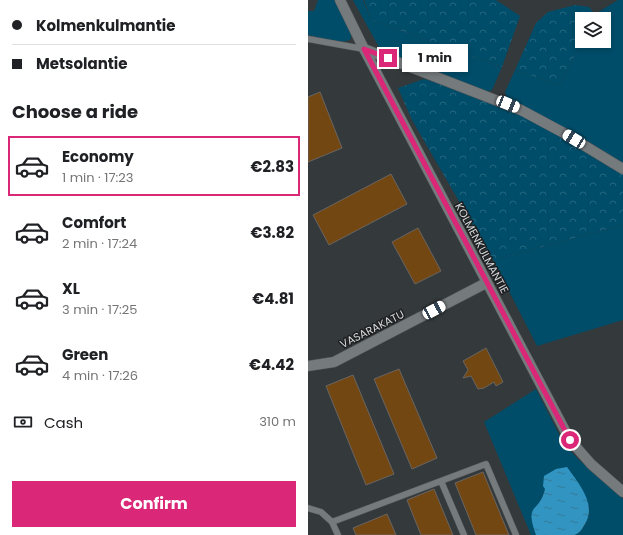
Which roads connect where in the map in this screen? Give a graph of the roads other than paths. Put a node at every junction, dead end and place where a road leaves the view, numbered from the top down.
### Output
1 (340, 0) edge
2 (308, 38) edge
3 (364, 49) junction
4 (623, 169) edge
5 (486, 283) junction
6 (308, 366) edge
7 (442, 481) junction
8 (623, 492) edge
9 (308, 508) edge
10 (332, 522) junction
11 (338, 535) edge
12 (464, 535) edge
13 (516, 535) edge

1 - 3 street, KOLMENKULMANTIE
2 - 3 lane
3 - 4 street
3 - 5 street, KOLMENKULMANTIE
5 - 6 street, VASARAKATU
5 - 8 street, KOLMENKULMANTIE
7 - 10 lane
7 - 12 lane
7 - 13 lane
9 - 10 lane
10 - 11 lane

